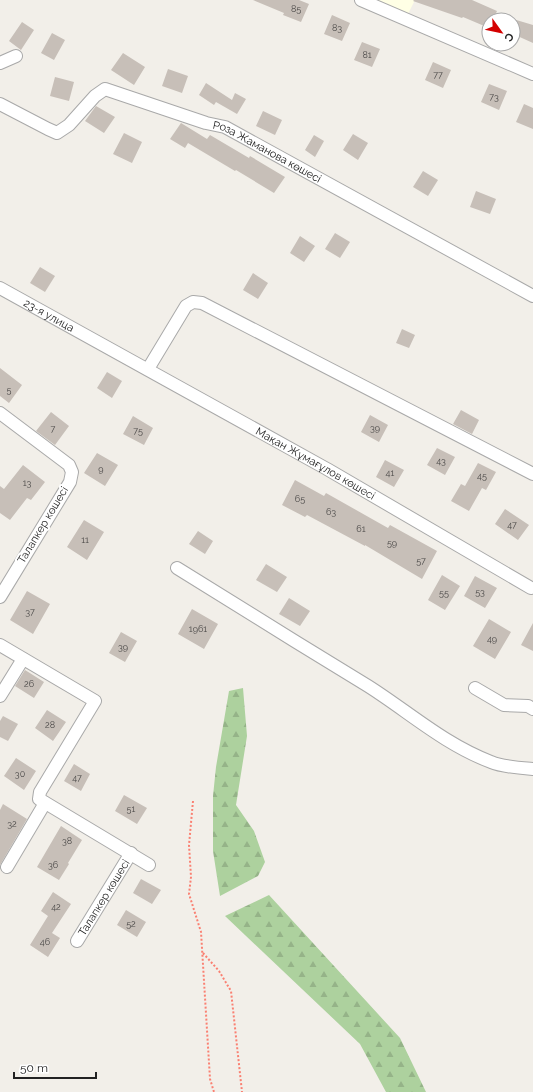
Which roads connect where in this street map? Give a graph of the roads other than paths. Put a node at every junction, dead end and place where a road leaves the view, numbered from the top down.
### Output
1 (361, 0) edge
2 (16, 56) dead end
3 (0, 63) edge
4 (533, 74) edge
5 (0, 104) edge
6 (0, 288) edge
7 (533, 296) edge
8 (98, 342) joint
9 (148, 369) junction
10 (0, 413) edge
11 (533, 474) edge
12 (177, 568) dead end
13 (531, 588) dead end
14 (0, 597) edge
15 (0, 645) edge
16 (23, 659) junction
17 (475, 688) dead end
18 (0, 696) edge
19 (533, 709) edge
20 (533, 769) edge
21 (45, 803) junction
22 (130, 853) junction
23 (150, 864) dead end
24 (7, 867) dead end
25 (77, 941) dead end

1 - 4 street
2 - 3 street
5 - 7 street, Роза Жаманова көшесі
6 - 8 street, 23-я улица
8 - 9 street, Мақан Жұмағұлов көшесі
9 - 11 street
9 - 13 street, Мақан Жұмағұлов көшесі
10 - 14 street, Талапкер көшесі
12 - 20 street
15 - 16 street
16 - 18 street
16 - 21 street
17 - 19 street
21 - 22 street, Талапкер көшесі
21 - 24 street
22 - 23 street, Талапкер көшесі
22 - 25 street, Талапкер көшесі

